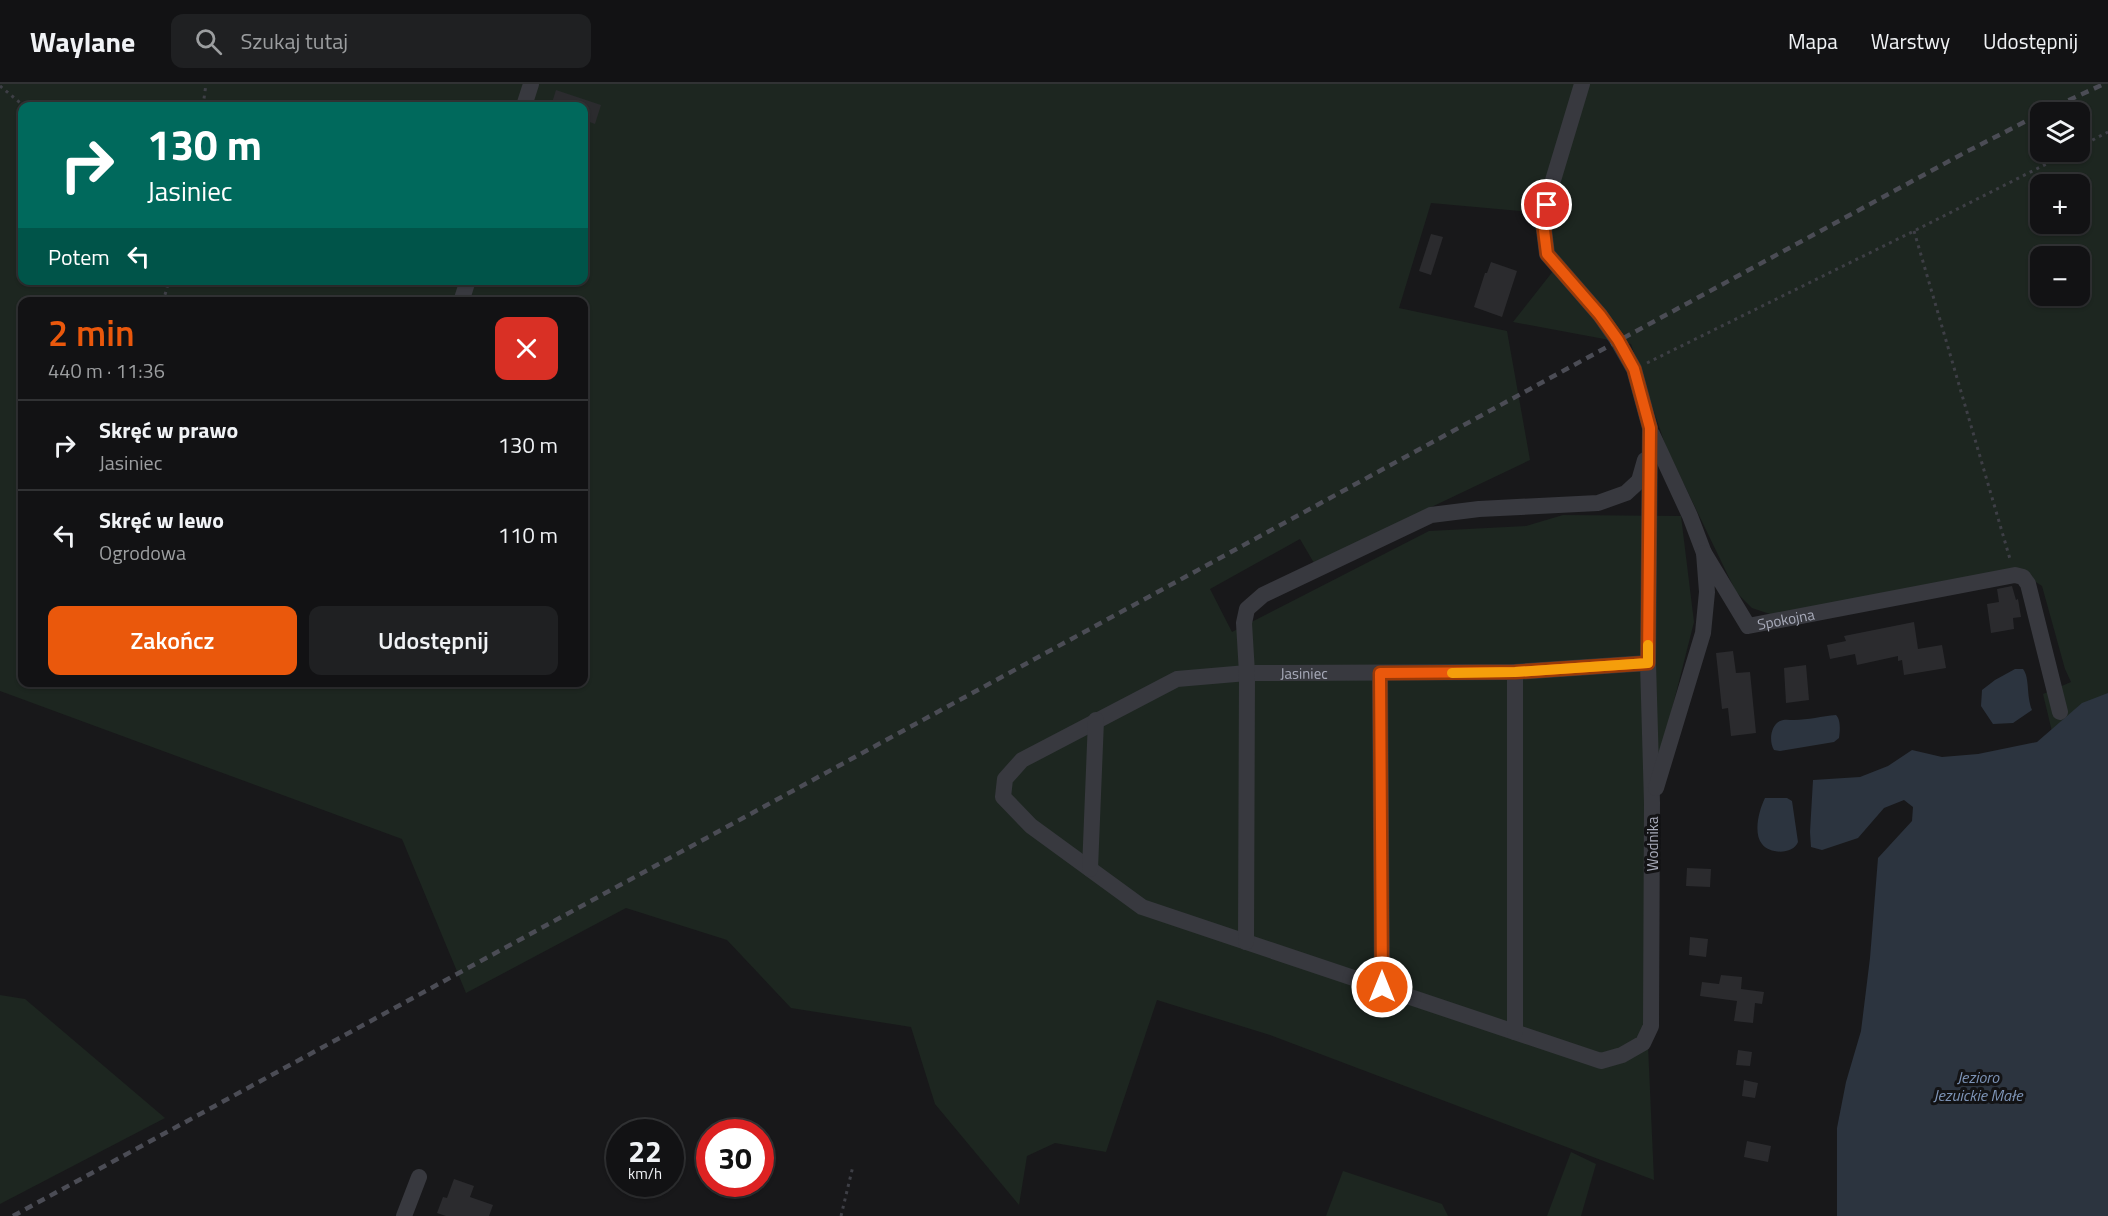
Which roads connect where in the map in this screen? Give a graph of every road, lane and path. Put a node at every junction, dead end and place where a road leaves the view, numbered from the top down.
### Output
1 (206, 84) edge
2 (531, 84) edge
3 (1582, 84) edge
4 (0, 86) edge
5 (19, 102) edge
6 (204, 102) edge
7 (525, 102) edge
8 (2108, 132) edge
9 (2090, 141) edge
10 (2050, 162) edge
11 (1914, 231) junction
12 (1634, 369) junction
13 (1650, 428) junction
14 (1704, 553) junction
15 (2015, 575) junction
16 (1648, 663) junction
17 (1515, 672) junction
18 (1247, 673) junction
19 (1380, 673) junction
20 (2060, 712) dead end
21 (1096, 720) junction
22 (1652, 803) junction
23 (1090, 869) junction
24 (1246, 942) junction
25 (1382, 987) junction
26 (1515, 1032) junction
27 (853, 1166) dead end
28 (419, 1177) dead end
29 (404, 1216) edge
30 (841, 1216) edge

1 - 6 path
2 - 7 street
3 - 12 street
4 - 5 path
8 - 9 path
10 - 11 path
11 - 12 path
11 - 15 path
12 - 13 street
13 - 14 street
13 - 16 street, Wodnika
13 - 18 street
14 - 15 street, Spokojna
14 - 22 street
15 - 20 street
16 - 17 street, Jasiniec
16 - 22 street, Wodnika
17 - 19 street, Jasiniec
17 - 26 street
18 - 19 street, Jasiniec
18 - 21 street, Jasiniec
18 - 24 street
19 - 25 street
21 - 23 street
21 - 23 street, Jasiniec
22 - 26 street, Wodnika
23 - 24 street
24 - 25 street
25 - 26 street
27 - 30 path
28 - 29 street

